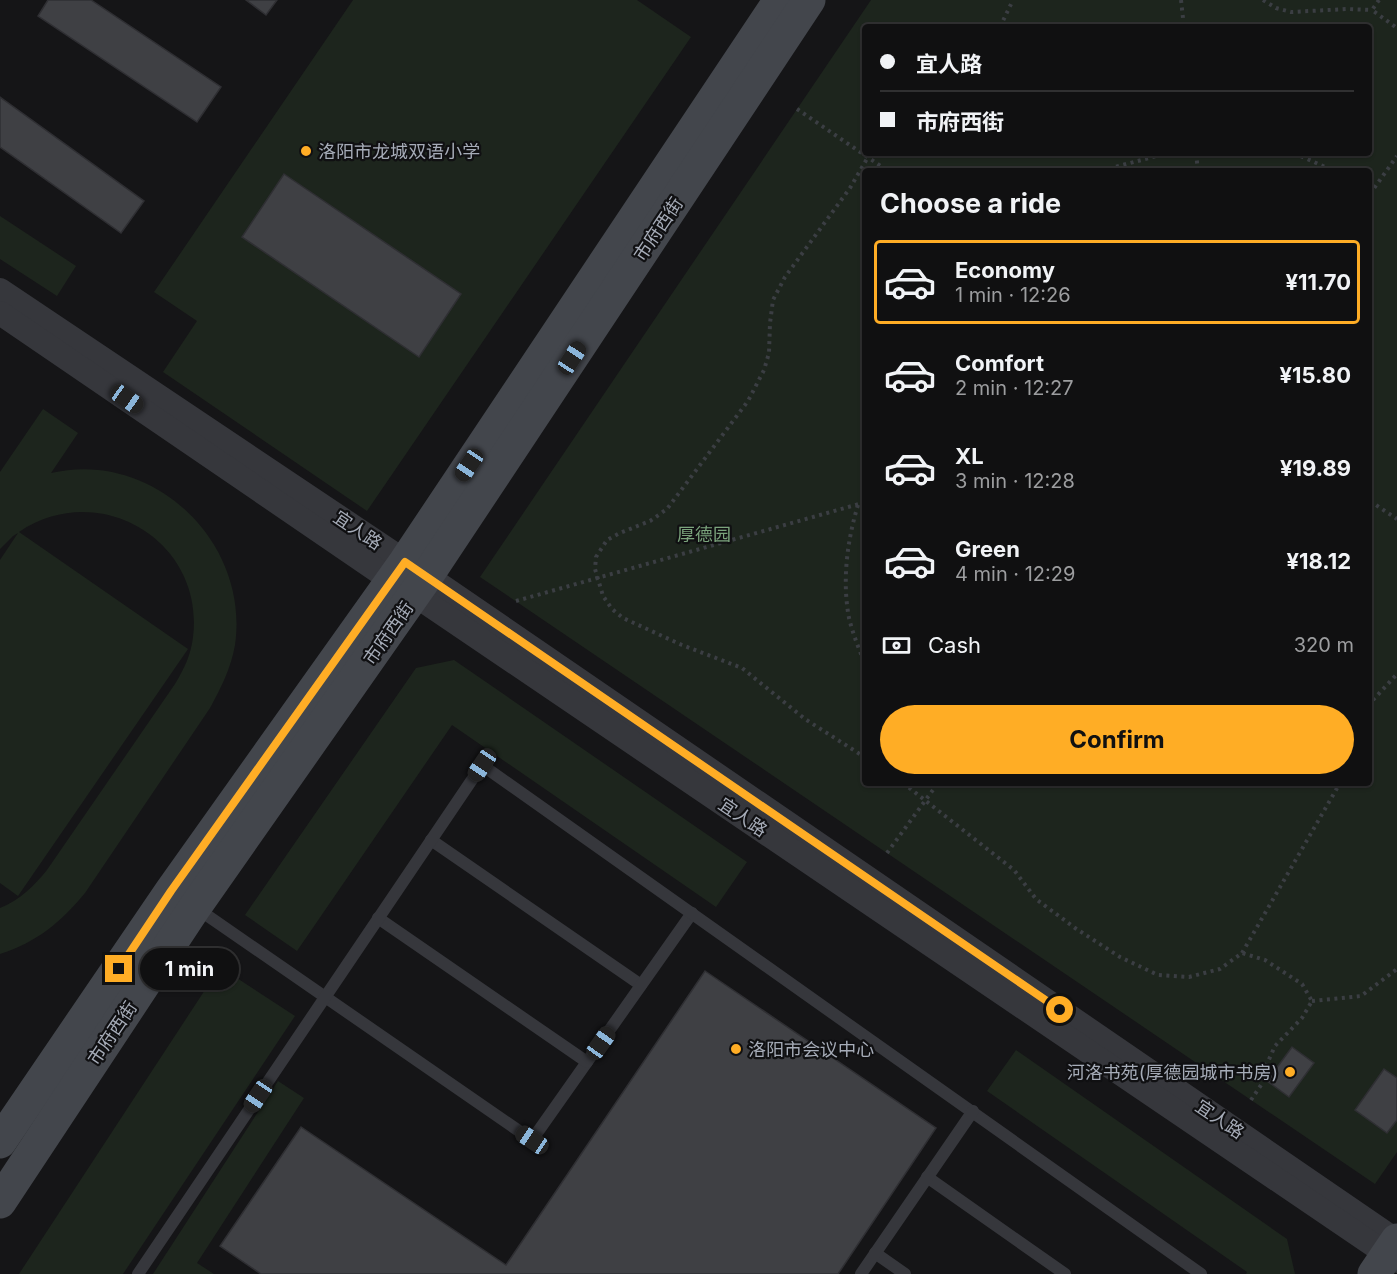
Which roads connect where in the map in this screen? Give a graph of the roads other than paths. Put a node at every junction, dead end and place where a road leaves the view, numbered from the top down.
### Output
1 (780, 0) edge
2 (809, 0) edge
3 (0, 290) edge
4 (0, 313) edge
5 (409, 578) junction
6 (431, 840) junction
7 (183, 899) junction
8 (692, 913) junction
9 (378, 918) junction
10 (641, 985) junction
11 (325, 997) junction
12 (587, 1062) junction
13 (973, 1111) junction
14 (0, 1142) edge
15 (927, 1177) junction
16 (0, 1202) edge
17 (1391, 1252) edge
18 (875, 1253) junction
19 (138, 1274) edge
20 (861, 1274) edge
21 (905, 1274) edge
22 (1065, 1274) edge
23 (1201, 1274) edge

1 - 5 street, 市府西街
2 - 5 street, 市府西街
3 - 5 street, 宜人路
4 - 5 street, 宜人路
5 - 7 street, 市府西街
5 - 17 street, 宜人路
6 - 8 lane
6 - 9 lane
6 - 10 lane
7 - 11 lane
7 - 14 street, 市府西街
7 - 16 street, 市府西街
8 - 10 lane
8 - 13 lane
9 - 11 lane
9 - 12 lane
10 - 12 lane
11 - 12 lane
11 - 19 lane
13 - 15 lane
13 - 23 lane
15 - 18 lane
15 - 22 lane
18 - 20 lane
18 - 21 lane

